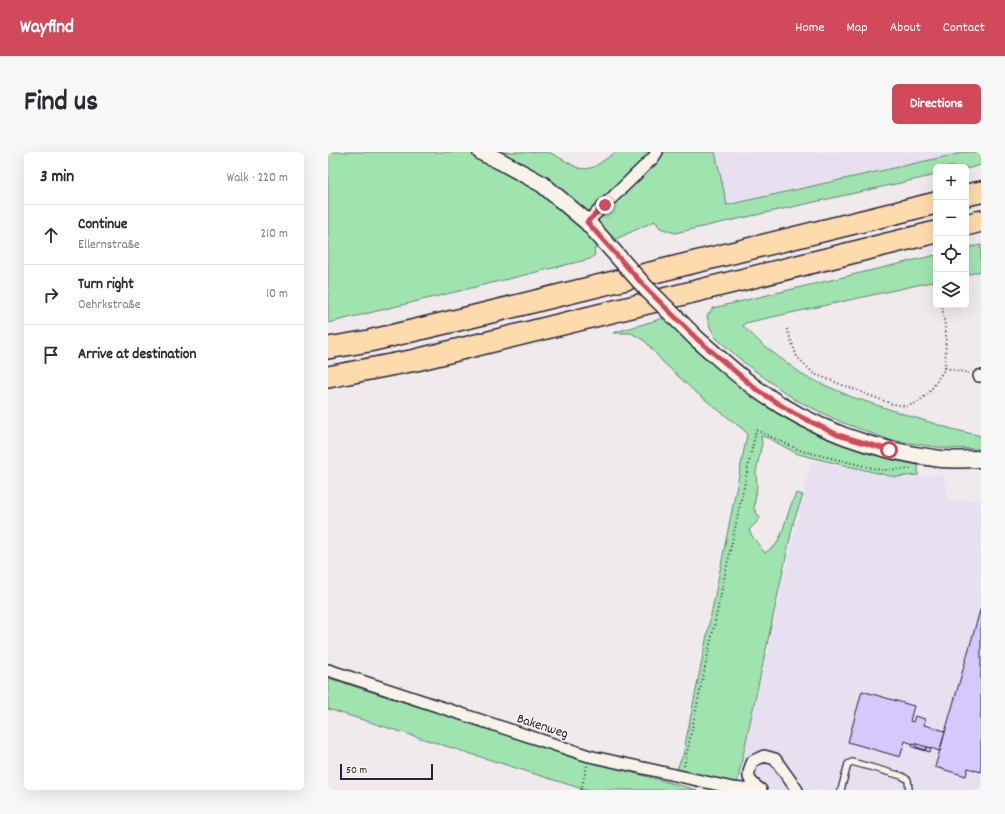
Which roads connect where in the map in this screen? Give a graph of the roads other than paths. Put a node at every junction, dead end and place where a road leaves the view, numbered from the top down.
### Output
1 (481, 152) edge
2 (657, 152) edge
3 (981, 192) edge
4 (969, 194) edge
5 (933, 204) edge
6 (981, 221) edge
7 (969, 224) edge
8 (592, 227) junction
9 (933, 233) edge
10 (328, 348) edge
11 (328, 377) edge
12 (981, 459) edge
13 (328, 670) edge
14 (753, 790) edge
15 (760, 790) edge
16 (797, 790) edge
17 (841, 790) edge
18 (909, 790) edge

1 - 8 street
2 - 8 street
3 - 4 highway
5 - 10 highway
6 - 7 highway
8 - 12 street, bridge
9 - 11 highway
13 - 14 street, Bakenweg
15 - 16 street
17 - 18 lane

